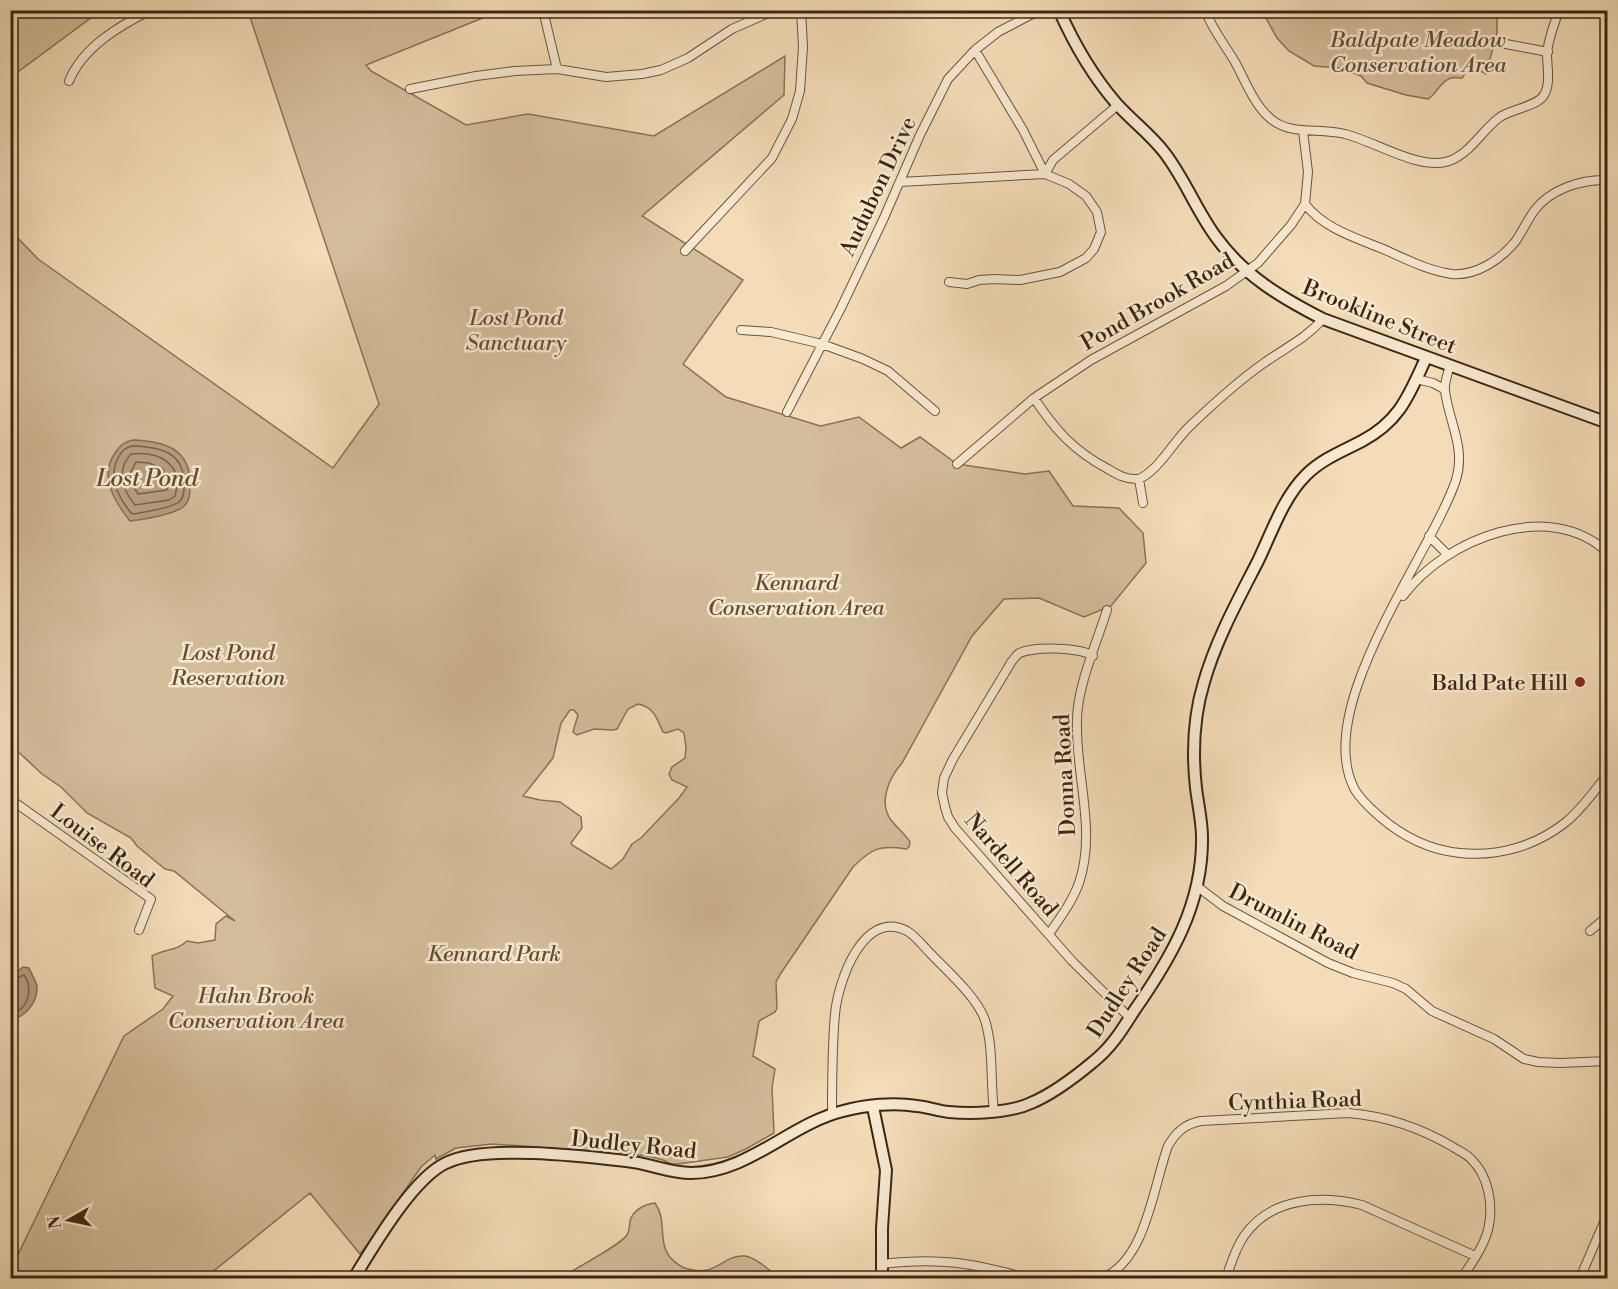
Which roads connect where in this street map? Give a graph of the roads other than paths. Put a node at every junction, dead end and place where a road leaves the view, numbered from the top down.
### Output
1 (152, 10) edge
2 (543, 10) edge
3 (775, 10) edge
4 (801, 10) edge
5 (1040, 10) edge
6 (1059, 10) edge
7 (1205, 10) edge
8 (1559, 10) edge
9 (1506, 44) dead end
10 (975, 50) junction
11 (1548, 52) junction
12 (557, 69) junction
13 (69, 81) dead end
14 (410, 89) dead end
15 (1118, 105) junction
16 (1303, 130) junction
17 (1045, 174) junction
18 (1608, 180) edge
19 (900, 182) junction
20 (1305, 204) junction
21 (685, 251) dead end
22 (1245, 271) junction
23 (949, 282) dead end
24 (1323, 320) junction
25 (741, 330) dead end
26 (822, 344) junction
27 (1426, 358) junction
28 (1450, 365) junction
29 (1416, 379) junction
30 (1444, 389) junction
31 (1034, 398) junction
32 (935, 411) dead end
33 (787, 412) dead end
34 (1608, 423) edge
35 (957, 464) dead end
36 (1139, 479) junction
37 (1143, 503) dead end
38 (1429, 536) junction
39 (1608, 553) edge
40 (1448, 555) junction
41 (1107, 610) dead end
42 (1390, 614) junction
43 (1093, 656) junction
44 (1608, 774) edge
45 (10, 799) edge
46 (1198, 887) junction
47 (1608, 916) edge
48 (139, 930) dead end
49 (1590, 931) dead end
50 (1049, 934) junction
51 (1130, 1018) junction
52 (1608, 1060) edge
53 (873, 1107) junction
54 (994, 1111) junction
55 (832, 1114) junction
56 (1608, 1213) edge
57 (1475, 1256) junction
58 (882, 1264) junction
59 (1581, 1276) edge
60 (354, 1278) edge
61 (882, 1278) edge
62 (1027, 1278) edge
63 (1102, 1278) edge
64 (1226, 1278) edge
65 (1462, 1278) edge
66 (1594, 1278) edge

1 - 13 street
2 - 12 street
3 - 12 street
4 - 21 street
5 - 10 street, Audubon Drive
6 - 15 street, Brookline Street
7 - 16 street
8 - 11 street
9 - 11 street
10 - 17 street
10 - 19 street, Audubon Drive
11 - 16 street
12 - 14 street
15 - 17 street
15 - 22 street, Brookline Street
16 - 20 street, Pond Brook Road
17 - 19 street
17 - 23 street
18 - 20 street
19 - 26 street, Audubon Drive
20 - 22 street, Pond Brook Road
22 - 24 street, Brookline Street
22 - 31 street, Pond Brook Road
24 - 27 street, Brookline Street
24 - 36 street
25 - 26 street
26 - 32 street
26 - 33 street, Audubon Drive
27 - 28 street, Brookline Street
27 - 29 street, Dudley Road
28 - 30 street
28 - 34 street, Brookline Street
29 - 30 street
29 - 46 street, Dudley Road
30 - 38 street
31 - 35 street, Pond Brook Road
31 - 36 street
36 - 37 street
38 - 40 street
38 - 42 street
39 - 40 street
40 - 42 street
41 - 43 street, Donna Road
42 - 44 street
43 - 50 street, Donna Road
43 - 50 street, Nardell Road
45 - 48 street, Louise Road
46 - 51 street, Dudley Road
46 - 52 street, Drumlin Road
47 - 49 street
50 - 51 street, Nardell Road
51 - 54 street, Dudley Road
53 - 54 street, Dudley Road
53 - 55 street, Dudley Road
53 - 58 street
54 - 55 street
55 - 60 street, Dudley Road
56 - 59 street
57 - 63 street, Cynthia Road
57 - 64 street
57 - 65 street, Cynthia Road
58 - 61 street
58 - 62 street
59 - 66 street

